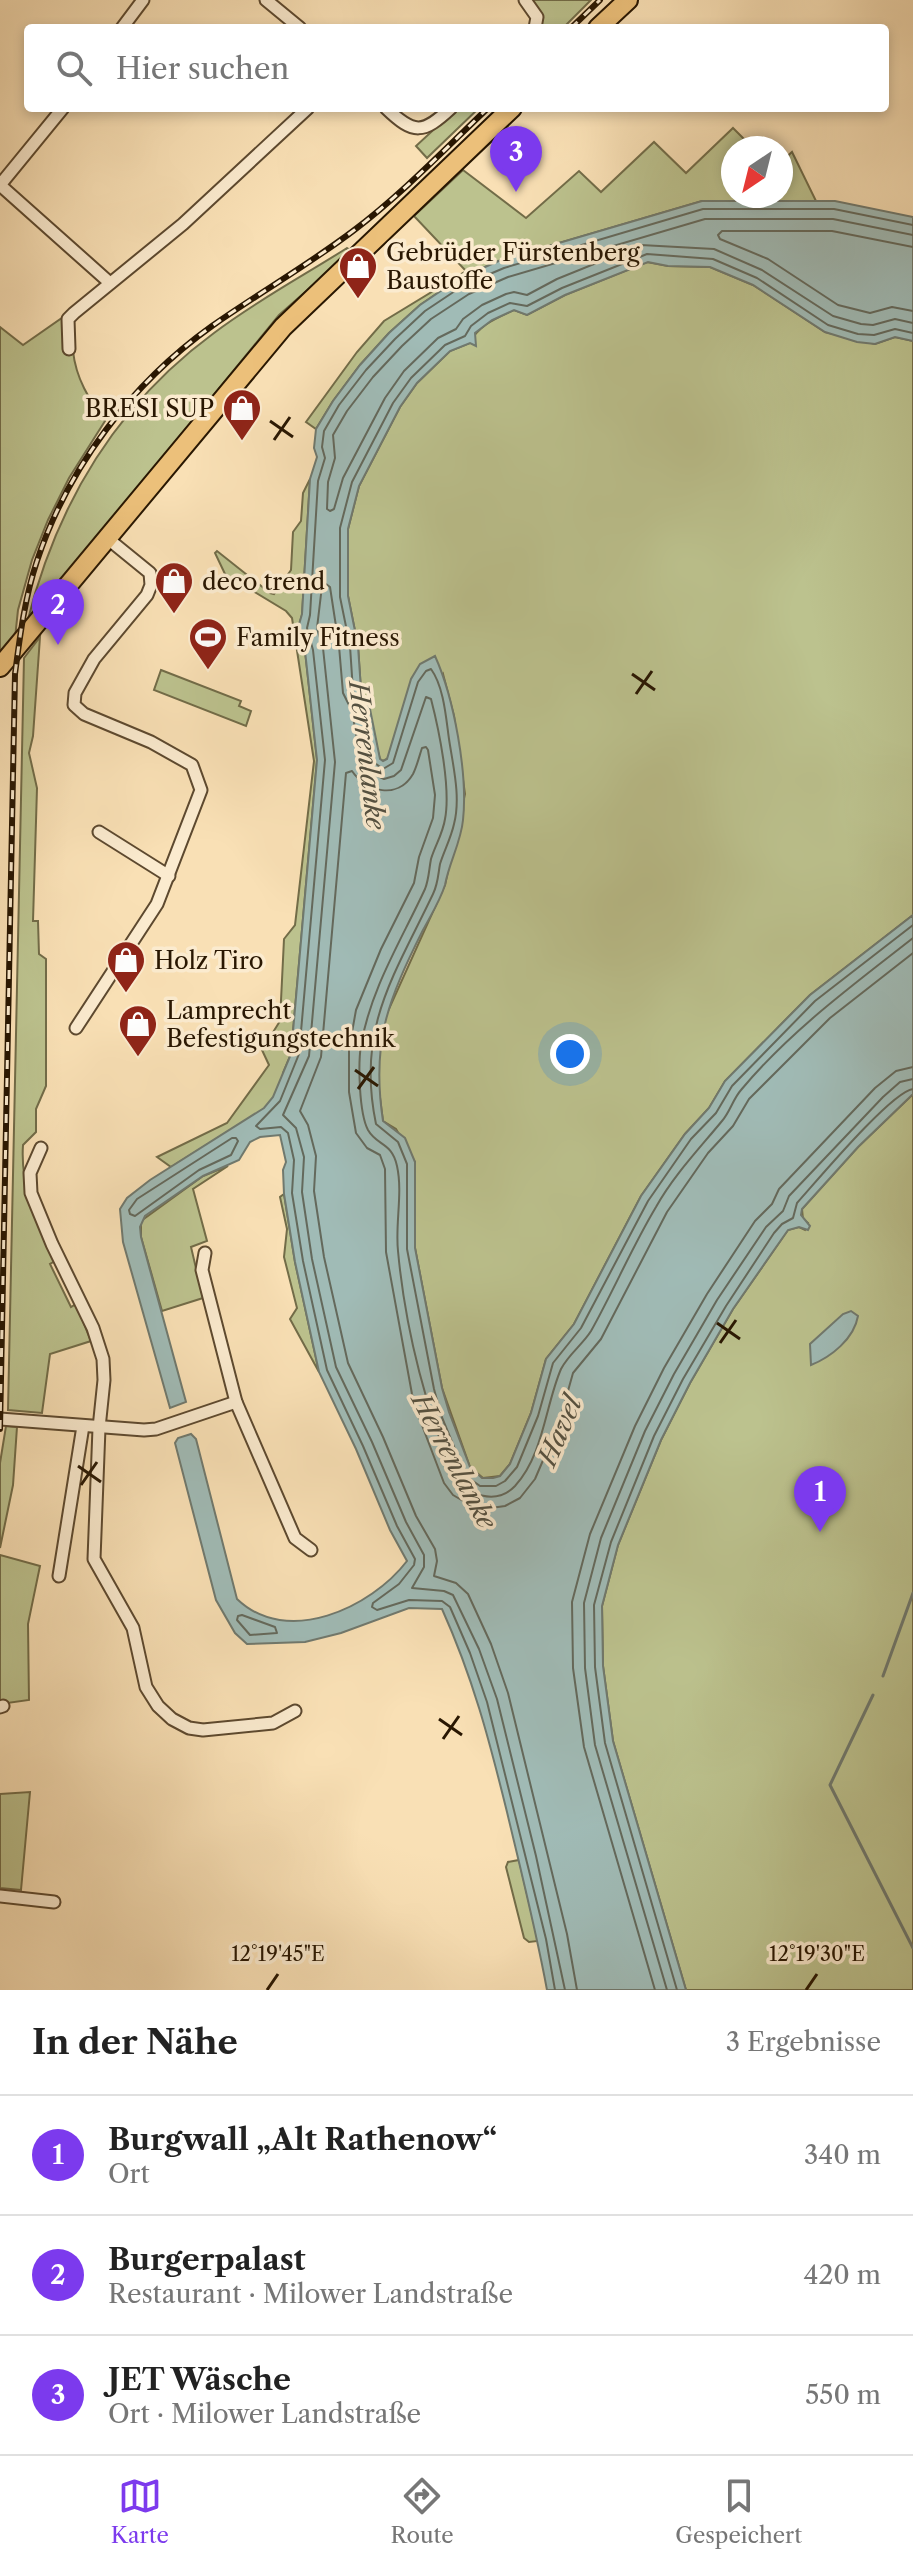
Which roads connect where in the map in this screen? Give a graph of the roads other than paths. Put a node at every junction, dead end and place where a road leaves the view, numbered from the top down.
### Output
1 (143, 0) edge
2 (266, 0) edge
3 (525, 0) edge
4 (628, 0) edge
5 (125, 24) edge
6 (295, 24) edge
7 (536, 24) edge
8 (602, 24) edge
9 (60, 112) edge
10 (304, 112) edge
11 (390, 112) edge
12 (446, 112) edge
13 (508, 112) edge
14 (0, 185) edge
15 (110, 283) junction
16 (69, 349) dead end
17 (107, 538) junction
18 (0, 667) edge
19 (99, 832) dead end
20 (169, 876) junction
21 (76, 1028) dead end
22 (41, 1148) dead end
23 (205, 1253) dead end
24 (236, 1402) junction
25 (0, 1419) edge
26 (83, 1426) junction
27 (99, 1428) junction
28 (311, 1550) dead end
29 (59, 1576) dead end
30 (295, 1711) dead end
31 (0, 1896) edge
32 (54, 1902) dead end

1 - 5 street
2 - 6 street
3 - 7 street
4 - 8 main road
9 - 14 street
10 - 15 street
11 - 12 street
13 - 17 main road
14 - 15 street
15 - 16 street
17 - 18 main road
17 - 20 street
19 - 20 street
20 - 21 street
22 - 27 street
23 - 24 street
24 - 27 street
24 - 28 street
25 - 26 street
26 - 27 street
26 - 29 street
27 - 30 street
31 - 32 street

